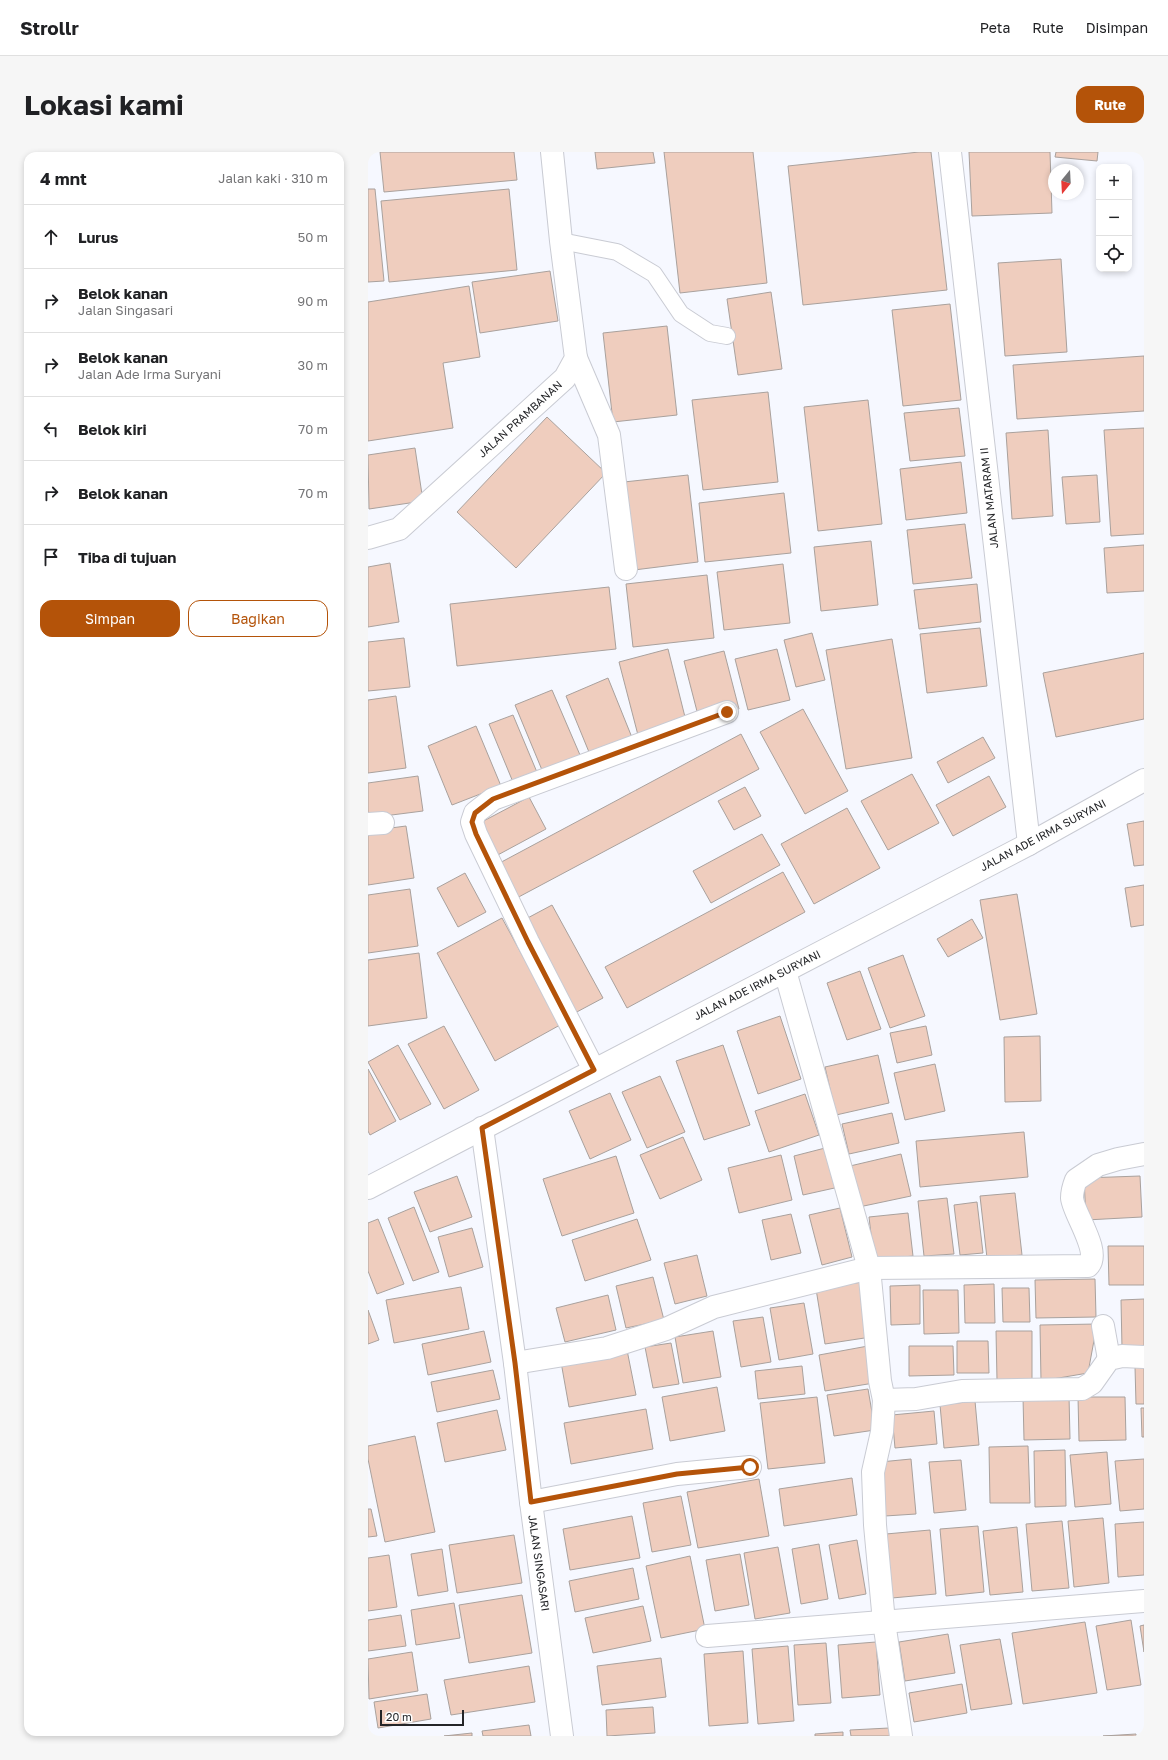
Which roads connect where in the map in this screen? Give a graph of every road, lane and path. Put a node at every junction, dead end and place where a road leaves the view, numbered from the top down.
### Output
1 (552, 152) edge
2 (950, 152) edge
3 (561, 241) junction
4 (728, 336) dead end
5 (576, 358) junction
6 (368, 538) edge
7 (626, 569) dead end
8 (727, 712) dead end
9 (1144, 780) edge
10 (1029, 844) junction
11 (785, 971) junction
12 (594, 1070) junction
13 (482, 1128) junction
14 (1144, 1154) edge
15 (368, 1188) edge
16 (869, 1268) junction
17 (1103, 1326) dead end
18 (1144, 1357) edge
19 (1109, 1359) junction
20 (515, 1363) junction
21 (884, 1400) junction
22 (750, 1467) dead end
23 (531, 1502) junction
24 (1144, 1601) edge
25 (884, 1622) junction
26 (707, 1636) dead end
27 (562, 1736) edge
28 (902, 1736) edge

1 - 3 street
2 - 10 street, JALAN MATARAM II
3 - 4 lane
3 - 5 street
5 - 6 street, JALAN PRAMBANAN
5 - 7 street
8 - 12 street
9 - 10 street, JALAN ADE IRMA SURYANI
10 - 11 street, JALAN ADE IRMA SURYANI
11 - 12 street, JALAN ADE IRMA SURYANI
11 - 16 street
12 - 13 street, JALAN ADE IRMA SURYANI
13 - 15 street, JALAN ADE IRMA SURYANI
13 - 20 street, JALAN SINGASARI
14 - 16 street
16 - 20 street
16 - 21 street
17 - 19 street
18 - 19 street
19 - 21 street
20 - 23 street, JALAN SINGASARI
21 - 25 street
22 - 23 street
23 - 27 street, JALAN SINGASARI
24 - 25 street
25 - 26 street
25 - 28 street

